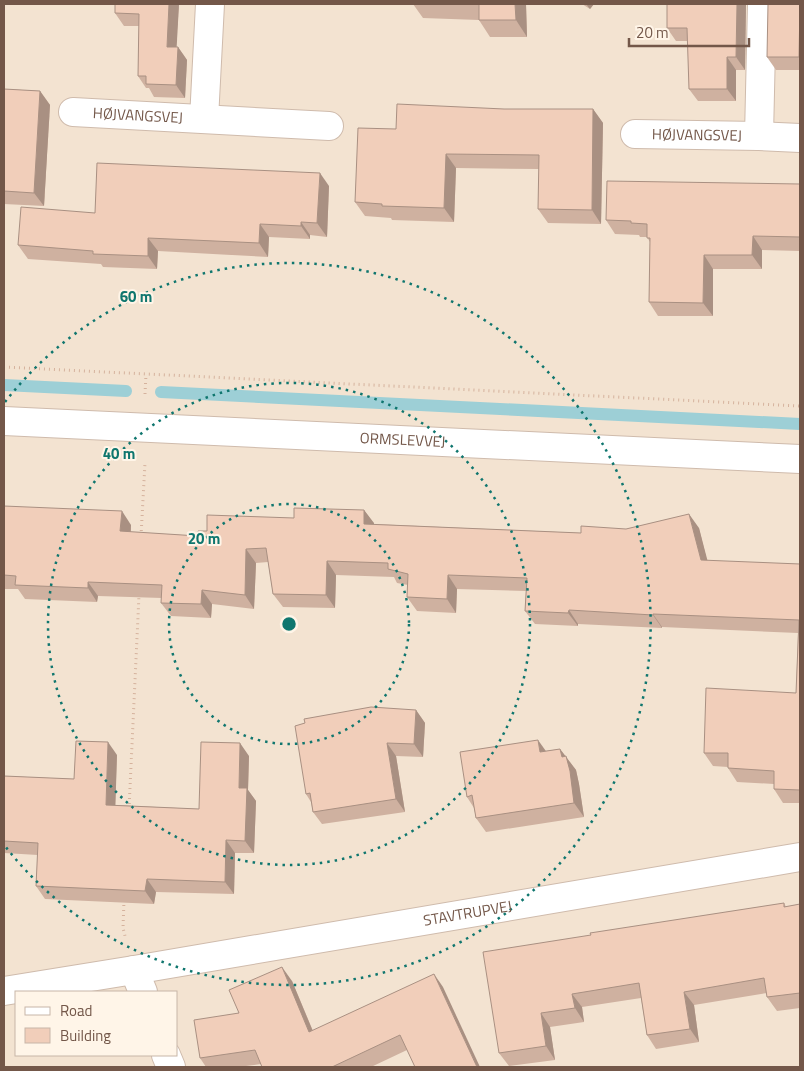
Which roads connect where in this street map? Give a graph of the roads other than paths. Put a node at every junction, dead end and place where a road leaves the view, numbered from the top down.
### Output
1 (210, 4) edge
2 (762, 4) edge
3 (73, 112) dead end
4 (204, 119) junction
5 (330, 126) dead end
6 (635, 134) dead end
7 (759, 136) junction
8 (800, 138) edge
9 (4, 421) edge
10 (800, 459) edge
11 (800, 857) edge
12 (138, 981) edge
13 (4, 991) edge

1 - 4 street, HØJVANGSVEJ
2 - 7 street, HØJVANGSVEJ
3 - 4 street, HØJVANGSVEJ
4 - 5 street, HØJVANGSVEJ
6 - 7 street, HØJVANGSVEJ
7 - 8 street, HØJVANGSVEJ
9 - 10 street, ORMSLEVVEJ
11 - 12 street, STAVTRUPVEJ
12 - 13 street, STAVTRUPVEJ

